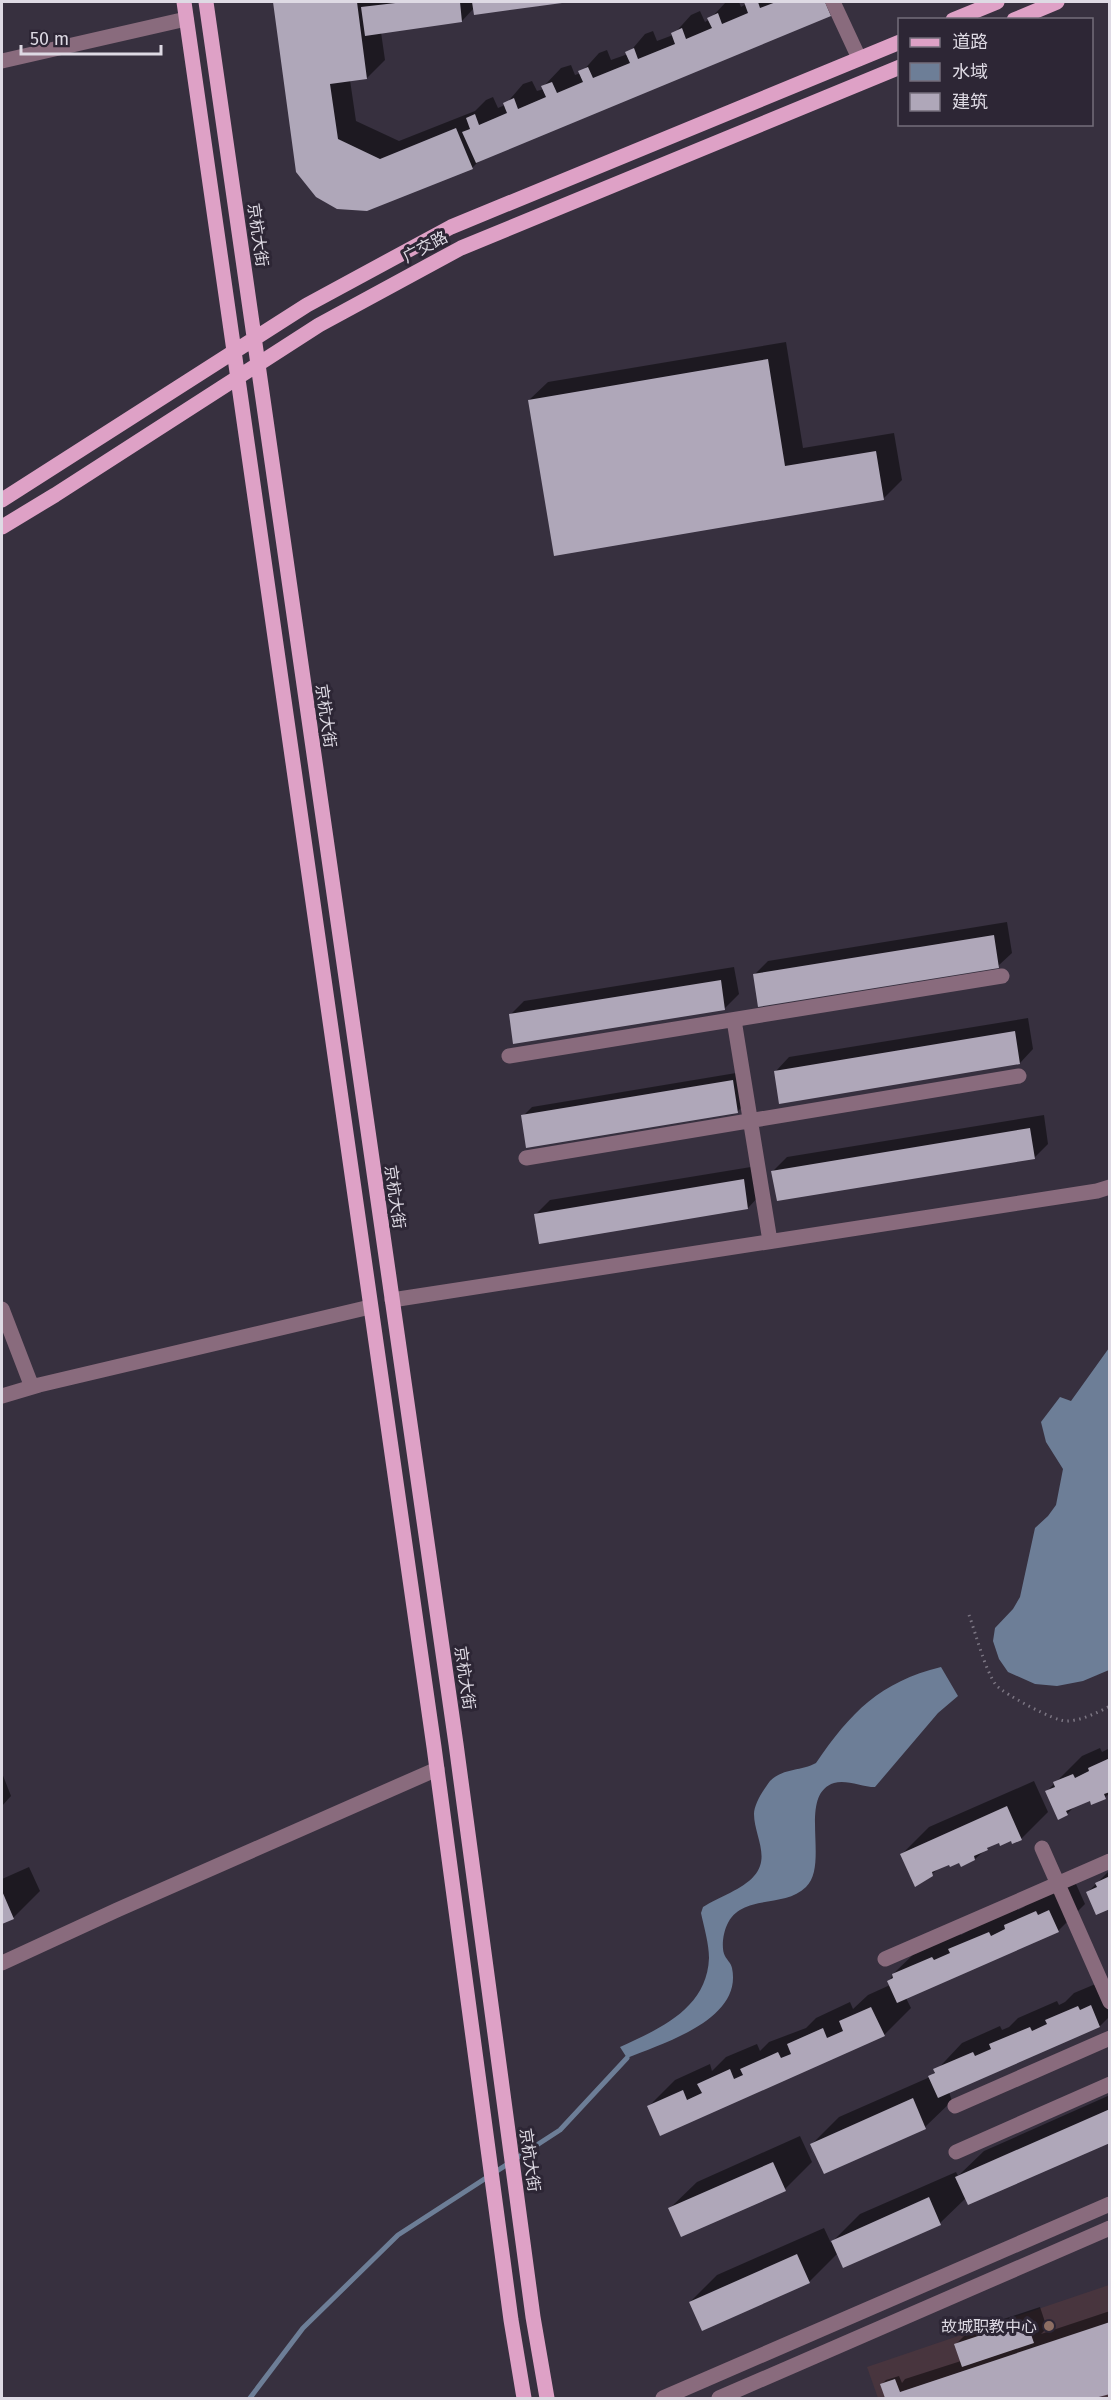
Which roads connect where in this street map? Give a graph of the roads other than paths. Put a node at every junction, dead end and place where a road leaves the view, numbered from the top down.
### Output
1 (184, 2) edge
2 (206, 2) edge
3 (833, 2) edge
4 (997, 2) edge
5 (1057, 2) edge
6 (958, 18) edge
7 (1019, 18) edge
8 (186, 19) junction
9 (898, 43) edge
10 (859, 58) junction
11 (2, 61) edge
12 (898, 67) edge
13 (254, 339) junction
14 (234, 352) junction
15 (258, 364) junction
16 (237, 378) junction
17 (2, 500) edge
18 (2, 527) edge
19 (1002, 975) dead end
20 (734, 1020) junction
21 (509, 1056) dead end
22 (1019, 1076) dead end
23 (751, 1120) junction
24 (526, 1158) dead end
25 (1110, 1187) edge
26 (770, 1241) junction
27 (392, 1300) junction
28 (370, 1307) junction
29 (2, 1309) edge
30 (32, 1387) junction
31 (2, 1396) edge
32 (437, 1768) junction
33 (1042, 1848) dead end
34 (1110, 1861) edge
35 (1057, 1884) junction
36 (885, 1959) dead end
37 (2, 1963) edge
38 (1110, 2002) edge
39 (1110, 2038) edge
40 (1110, 2084) edge
41 (955, 2106) dead end
42 (956, 2151) dead end
43 (1110, 2204) edge
44 (1110, 2229) edge
45 (524, 2398) edge
46 (547, 2398) edge
47 (663, 2398) edge
48 (718, 2398) edge

1 - 8 main road
2 - 13 main road, 京杭大街
3 - 10 street
4 - 6 main road
5 - 7 main road
8 - 11 street
8 - 14 main road
9 - 10 main road, 广交路
10 - 13 main road, 广交路
12 - 15 main road, 广交路
13 - 14 main road, 广交路
13 - 15 main road, 京杭大街
14 - 16 main road
14 - 17 main road, 广交路
15 - 16 main road, 广交路
15 - 27 main road, 京杭大街
16 - 18 main road, 广交路
16 - 28 main road
19 - 20 street
20 - 21 street
20 - 23 street
22 - 23 street
23 - 24 street
23 - 26 street
25 - 26 street
26 - 27 street
27 - 46 main road, 京杭大街
28 - 30 street
28 - 32 main road
29 - 30 street
30 - 31 street
32 - 37 street
32 - 45 main road
33 - 35 street
34 - 35 street
35 - 36 street
35 - 38 street
39 - 41 street
40 - 42 street
43 - 47 street
44 - 48 street

